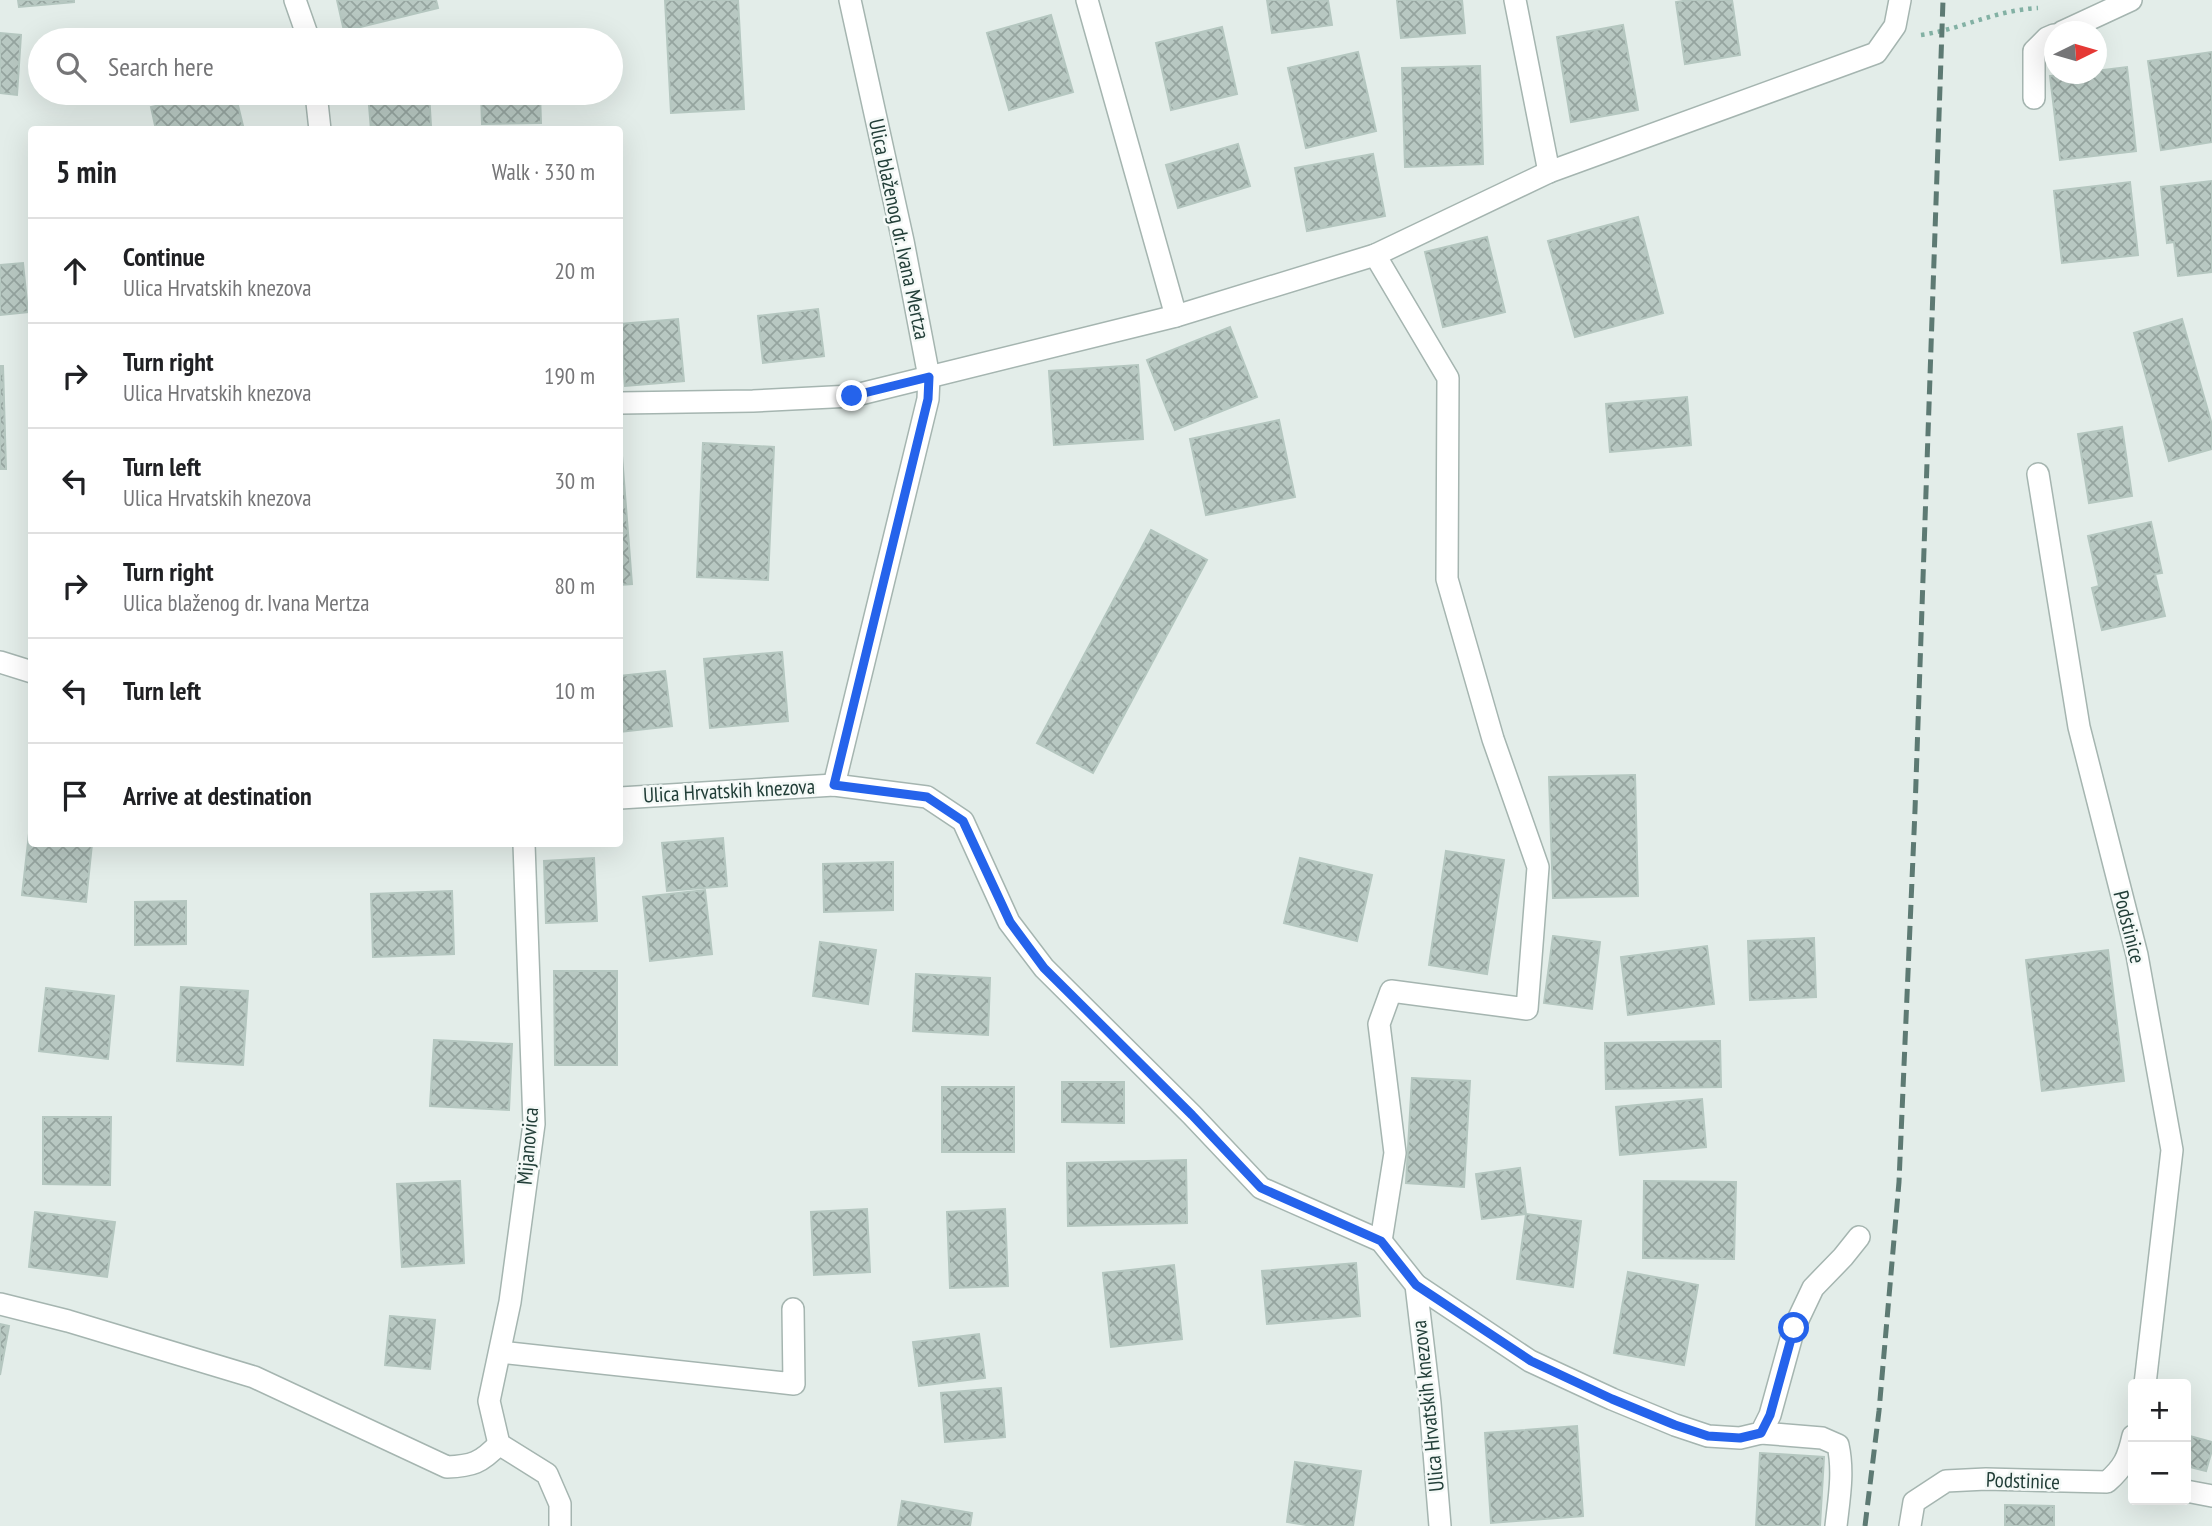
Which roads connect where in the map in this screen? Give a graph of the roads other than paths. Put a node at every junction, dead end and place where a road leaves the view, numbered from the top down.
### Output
1 (295, 0) edge
2 (850, 0) edge
3 (1087, 0) edge
4 (1515, 0) edge
5 (1900, 0) edge
6 (2131, 0) edge
7 (2086, 21) edge
8 (305, 28) edge
9 (2044, 41) edge
10 (2034, 99) dead end
11 (317, 105) edge
12 (320, 126) edge
13 (1549, 172) junction
14 (1375, 255) junction
15 (1176, 316) junction
16 (929, 377) junction
17 (623, 403) edge
18 (2038, 474) dead end
19 (0, 662) edge
20 (28, 671) edge
21 (834, 785) junction
22 (623, 798) edge
23 (524, 847) edge
24 (1859, 1237) dead end
25 (1381, 1241) junction
26 (1416, 1285) junction
27 (0, 1304) edge
28 (793, 1309) dead end
29 (500, 1352) junction
30 (2146, 1379) edge
31 (1761, 1433) junction
32 (2132, 1442) edge
33 (499, 1444) junction
34 (2127, 1472) edge
35 (2191, 1492) edge
36 (2212, 1496) edge
37 (560, 1526) edge
38 (1440, 1526) edge
39 (1836, 1526) edge
40 (1910, 1526) edge

1 - 8 street
2 - 16 street, Ulica blaženog dr. Ivana Mertza
3 - 15 street
4 - 13 street
5 - 13 street
6 - 7 street
9 - 10 street
11 - 12 street
13 - 14 street
14 - 15 street
14 - 25 street
15 - 16 street
16 - 17 street
16 - 21 street, Ulica blaženog dr. Ivana Mertza
18 - 30 street, Podstinice
19 - 20 street
21 - 22 street, Ulica Hrvatskih knezova
21 - 25 street, Ulica Hrvatskih knezova
23 - 29 street, Mijanovica
24 - 31 street
25 - 26 street, Ulica Hrvatskih knezova
26 - 31 street, Ulica Hrvatskih knezova
26 - 38 street, Ulica Hrvatskih knezova
27 - 33 street
28 - 29 street
29 - 33 street, Mijanovica
31 - 39 street, Ulica Hrvatskih knezova
32 - 34 street, Podstinice
33 - 37 street
34 - 40 street, Podstinice
35 - 36 street

